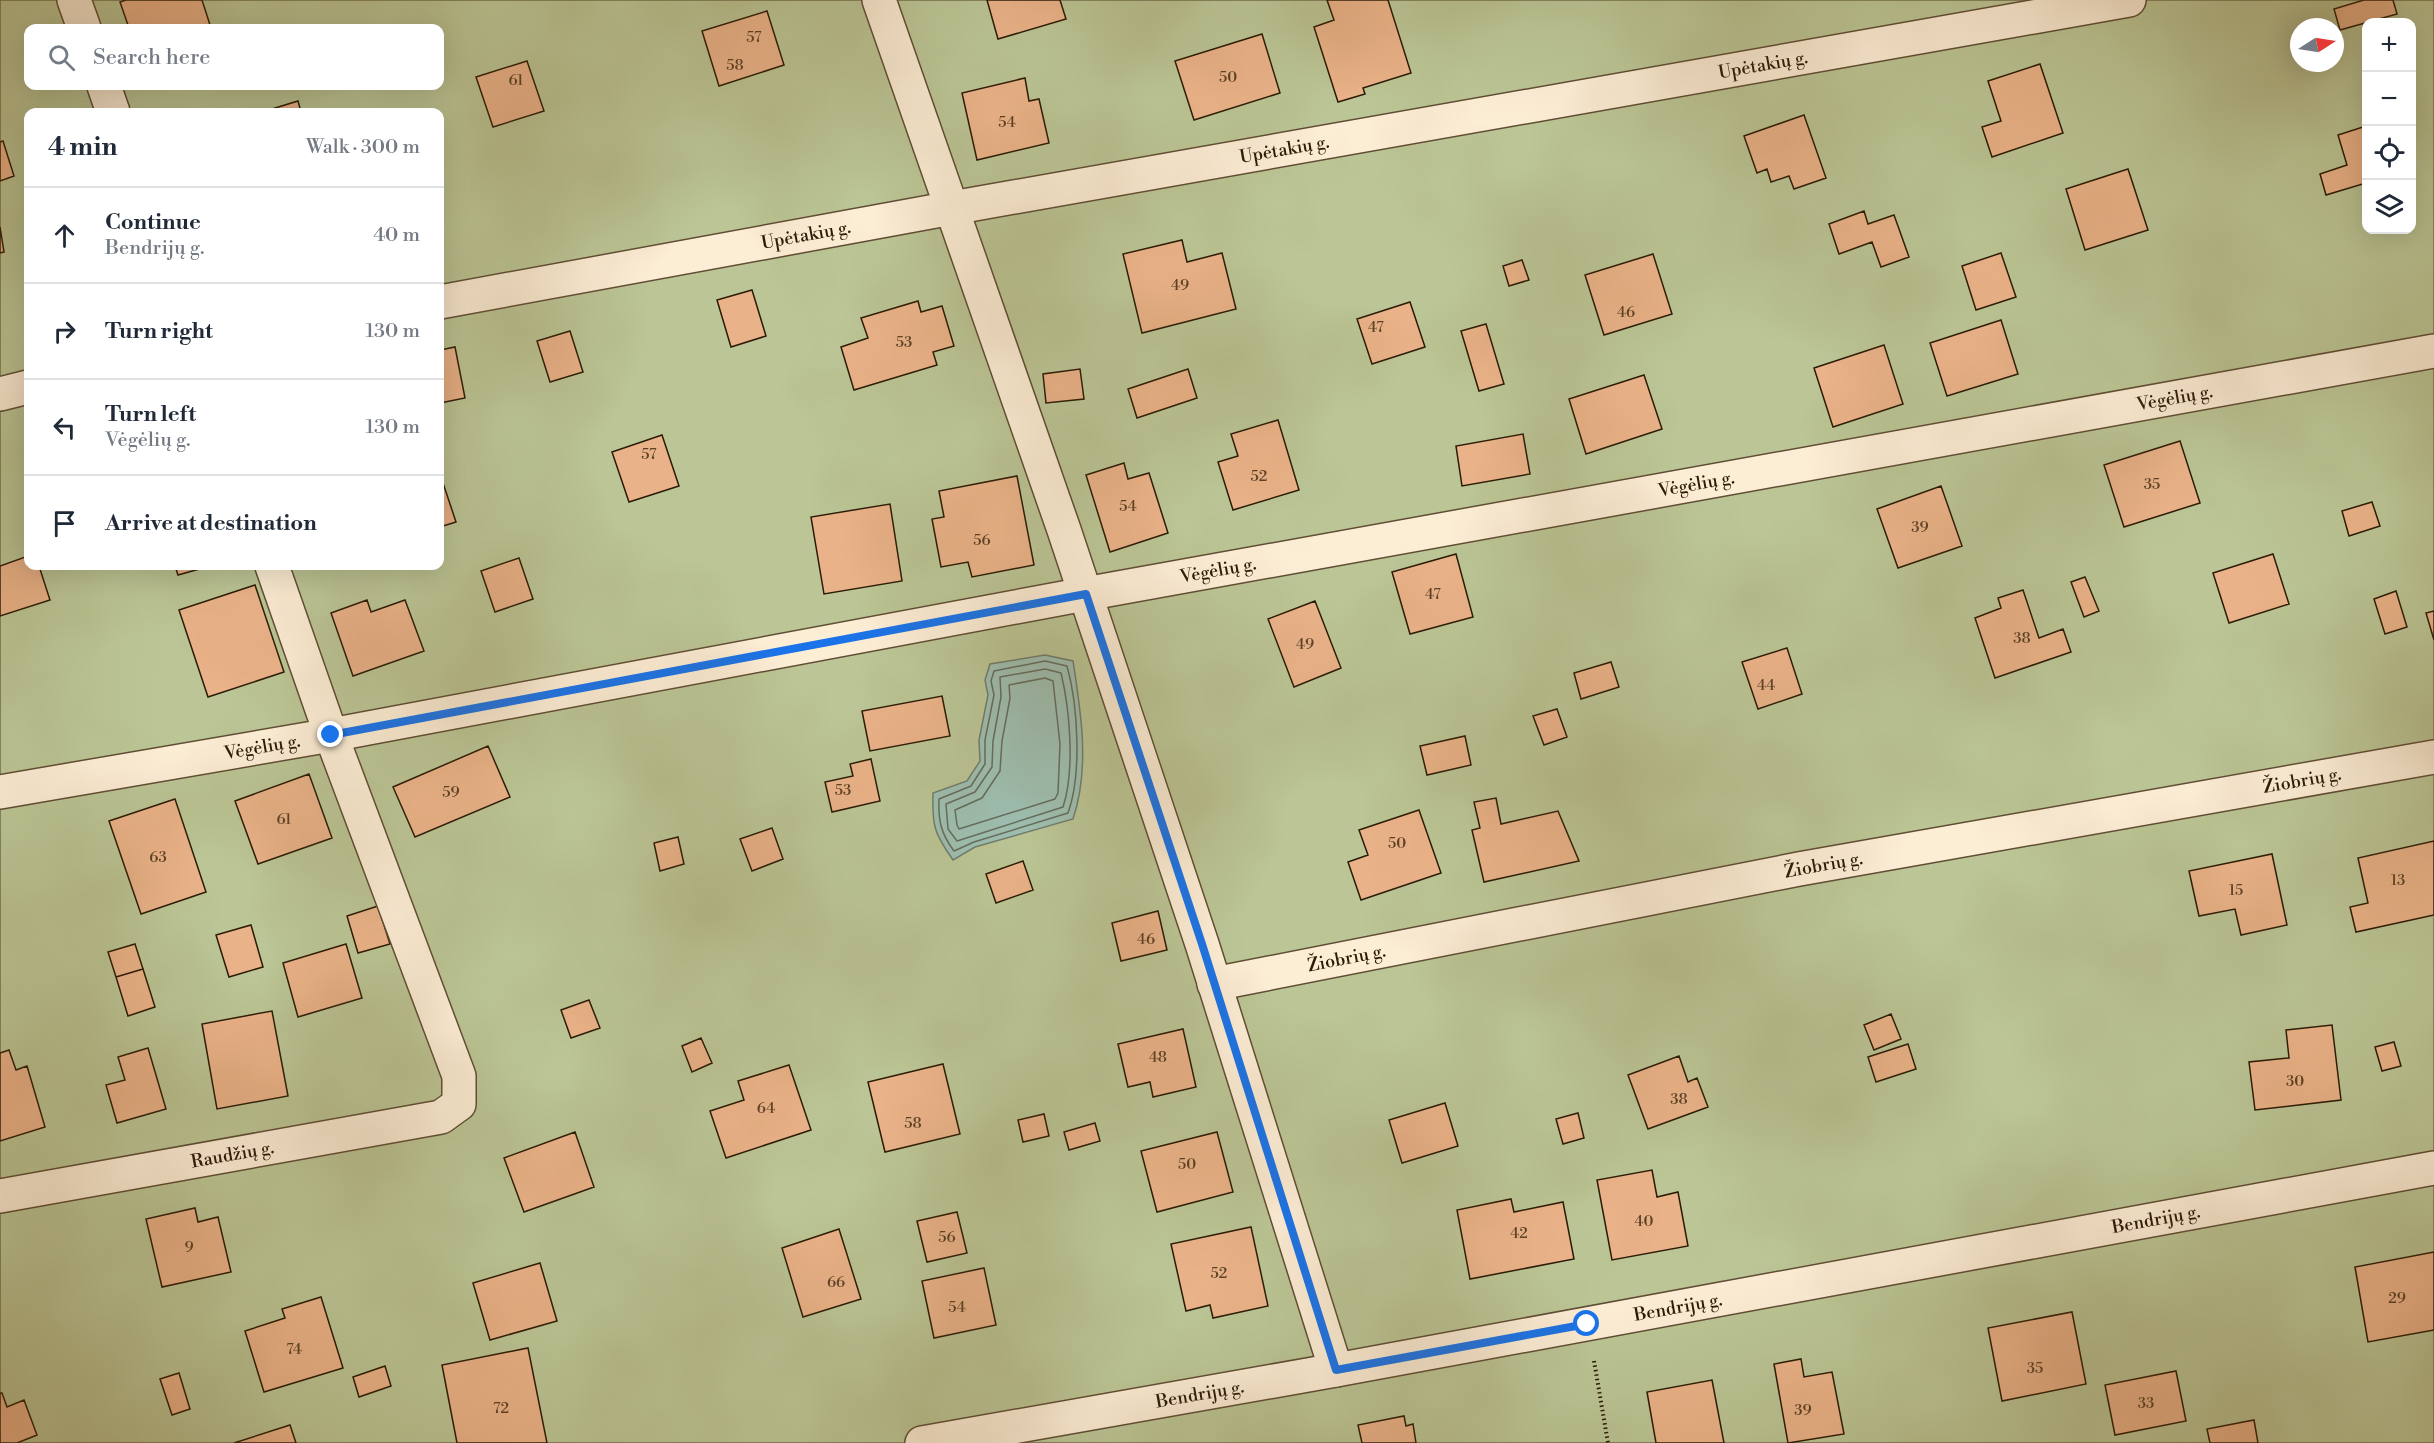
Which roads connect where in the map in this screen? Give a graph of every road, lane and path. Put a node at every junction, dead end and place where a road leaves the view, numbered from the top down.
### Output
1 (74, 0) edge
2 (879, 0) edge
3 (2129, 0) edge
4 (83, 24) edge
5 (105, 90) edge
6 (112, 108) edge
7 (952, 208) junction
8 (444, 301) edge
9 (2434, 351) edge
10 (24, 388) edge
11 (0, 394) edge
12 (273, 570) edge
13 (1086, 594) junction
14 (331, 735) junction
15 (2434, 757) edge
16 (0, 792) edge
17 (1214, 984) junction
18 (2434, 1168) edge
19 (0, 1197) edge
20 (1587, 1324) junction
21 (1336, 1370) junction
22 (922, 1443) edge
23 (1608, 1443) edge

1 - 4 street
2 - 7 street
3 - 7 street, Upėtakių g.
5 - 6 street
7 - 8 street, Upėtakių g.
7 - 13 street
9 - 13 street, Vėgėlių g.
10 - 11 street
12 - 14 street
13 - 14 street, Vėgėlių g.
13 - 17 street
14 - 16 street, Vėgėlių g.
14 - 19 street, Raudžių g.
15 - 17 street, Žiobrių g.
17 - 21 street
18 - 20 street, Bendrijų g.
20 - 21 street, Bendrijų g.
20 - 23 path
21 - 22 street, Bendrijų g.

